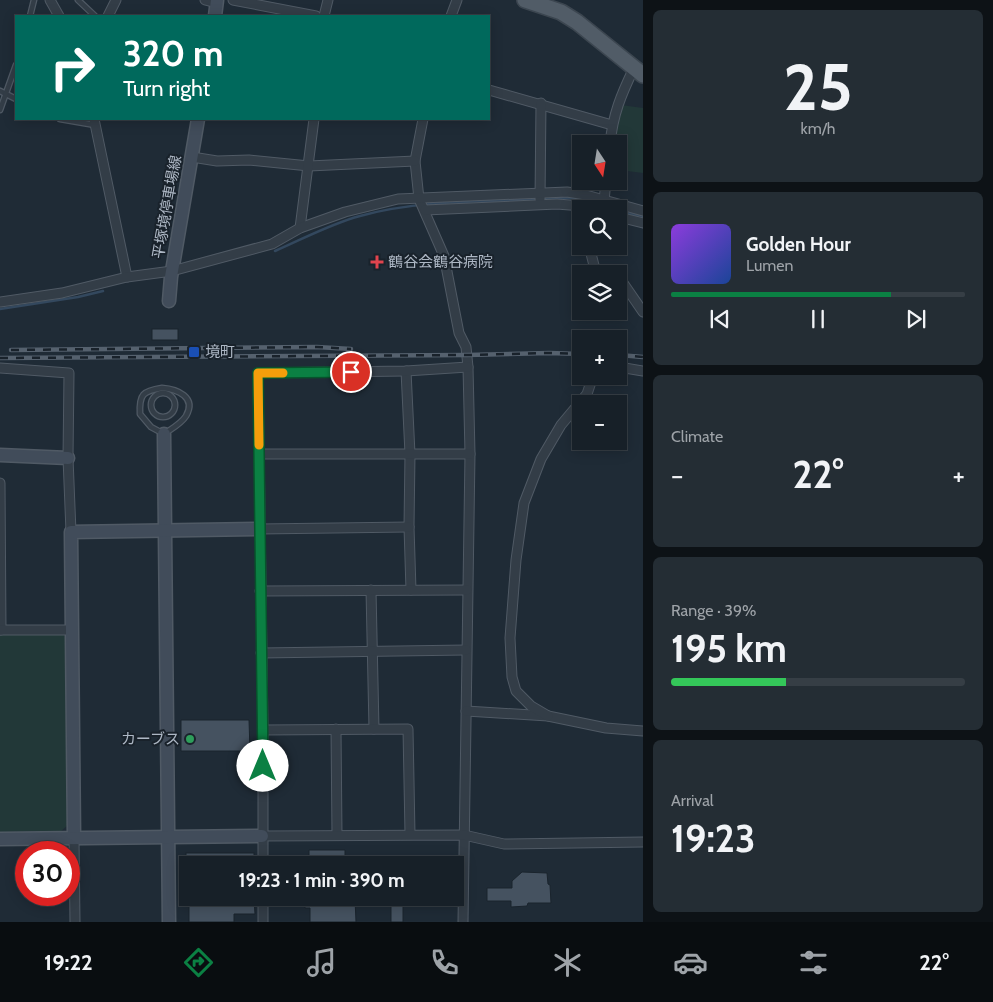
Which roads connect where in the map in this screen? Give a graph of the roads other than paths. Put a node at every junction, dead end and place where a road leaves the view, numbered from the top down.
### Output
1 (34, 0) edge
2 (50, 0) edge
3 (78, 0) edge
4 (116, 0) edge
5 (233, 0) edge
6 (328, 0) edge
7 (457, 0) edge
8 (526, 0) edge
9 (213, 1) edge
10 (30, 15) edge
11 (58, 15) edge
12 (94, 15) edge
13 (108, 15) edge
14 (214, 15) edge
15 (311, 15) edge
16 (324, 15) edge
17 (451, 15) edge
18 (15, 68) edge
19 (640, 72) edge
20 (490, 90) edge
21 (0, 91) edge
22 (6, 94) junction
23 (15, 98) edge
24 (540, 103) junction
25 (0, 110) edge
26 (72, 120) edge
27 (198, 120) edge
28 (314, 120) edge
29 (423, 120) edge
30 (95, 122) edge
31 (612, 125) junction
32 (611, 135) edge
33 (192, 157) junction
34 (415, 161) junction
35 (309, 166) junction
36 (540, 194) junction
37 (419, 199) junction
38 (601, 200) edge
39 (541, 204) junction
40 (572, 207) edge
41 (627, 207) edge
42 (425, 210) junction
43 (643, 211) edge
44 (627, 219) edge
45 (643, 223) edge
46 (300, 228) junction
47 (171, 276) junction
48 (127, 277) junction
49 (627, 288) edge
50 (169, 301) dead end
51 (0, 302) edge
52 (643, 312) edge
53 (468, 367) junction
54 (0, 368) edge
55 (627, 368) edge
56 (643, 370) edge
57 (406, 371) junction
58 (590, 385) edge
59 (162, 388) junction
60 (162, 393) junction
61 (157, 416) junction
62 (169, 416) junction
63 (176, 426) junction
64 (151, 427) junction
65 (164, 434) junction
66 (259, 454) junction
67 (410, 454) junction
68 (470, 454) junction
69 (0, 455) edge
70 (68, 458) junction
71 (0, 483) edge
72 (0, 518) edge
73 (409, 527) junction
74 (259, 529) junction
75 (165, 530) junction
76 (70, 532) junction
77 (371, 590) junction
78 (411, 590) junction
79 (468, 590) junction
80 (260, 591) junction
81 (1, 630) edge
82 (72, 630) junction
83 (466, 650) junction
84 (372, 652) junction
85 (261, 653) junction
86 (466, 711) junction
87 (548, 716) junction
88 (336, 729) junction
89 (374, 729) junction
90 (263, 730) junction
91 (643, 731) edge
92 (410, 834) junction
93 (337, 835) junction
94 (464, 835) junction
95 (262, 836) junction
96 (169, 837) junction
97 (0, 838) edge
98 (74, 838) junction
99 (643, 842) edge
100 (262, 856) edge
101 (263, 906) edge
102 (75, 922) edge
103 (169, 922) edge
104 (263, 922) edge
105 (463, 922) edge

1 - 10 lane
2 - 11 street
3 - 12 lane
4 - 13 street
5 - 15 street
6 - 16 street
7 - 17 street
8 - 19 main road
9 - 14 street
18 - 22 lane
19 - 31 street
20 - 24 street
21 - 22 lane
22 - 23 lane
22 - 25 lane
24 - 31 street
24 - 36 street
26 - 30 lane
27 - 33 street, 平塚境停車場線
28 - 35 street
29 - 34 street
30 - 48 street
31 - 32 street
33 - 35 street
33 - 47 street, 平塚境停車場線
34 - 35 street
34 - 37 street
35 - 46 street
36 - 37 street
36 - 38 street
36 - 39 street
37 - 42 street
37 - 46 street
39 - 40 street
39 - 42 street
41 - 43 street
42 - 53 street
44 - 45 street
46 - 47 street
47 - 48 street
47 - 50 street, 平塚境停車場線
48 - 51 street
49 - 52 street
53 - 57 street
53 - 68 street
54 - 70 street
55 - 56 street
57 - 66 street
57 - 67 street
58 - 87 street
59 - 60 lane
59 - 63 lane
59 - 64 lane
60 - 61 lane
60 - 62 lane
61 - 62 lane
61 - 64 lane
62 - 63 lane
63 - 65 lane
64 - 65 lane
65 - 75 street
66 - 67 street
66 - 74 street
67 - 68 street
67 - 73 street
68 - 79 street
69 - 70 street
70 - 76 street
71 - 72 street
72 - 81 street
73 - 74 street
73 - 78 street
74 - 75 street
74 - 80 street
75 - 76 street
75 - 96 street
76 - 82 street
77 - 78 street
77 - 80 street
77 - 84 street
78 - 79 street
79 - 83 street
80 - 85 street
81 - 82 street
82 - 98 street
83 - 84 street
83 - 86 street
84 - 85 street
84 - 89 street
85 - 90 street
86 - 87 street
86 - 94 street
87 - 91 street
88 - 89 street
88 - 90 street
88 - 93 street
89 - 92 street
90 - 95 street
92 - 93 street
92 - 94 street
93 - 95 street
94 - 99 street
94 - 105 street
95 - 96 street
95 - 100 street
96 - 98 street
96 - 103 street
97 - 98 street
98 - 102 street
101 - 104 street

